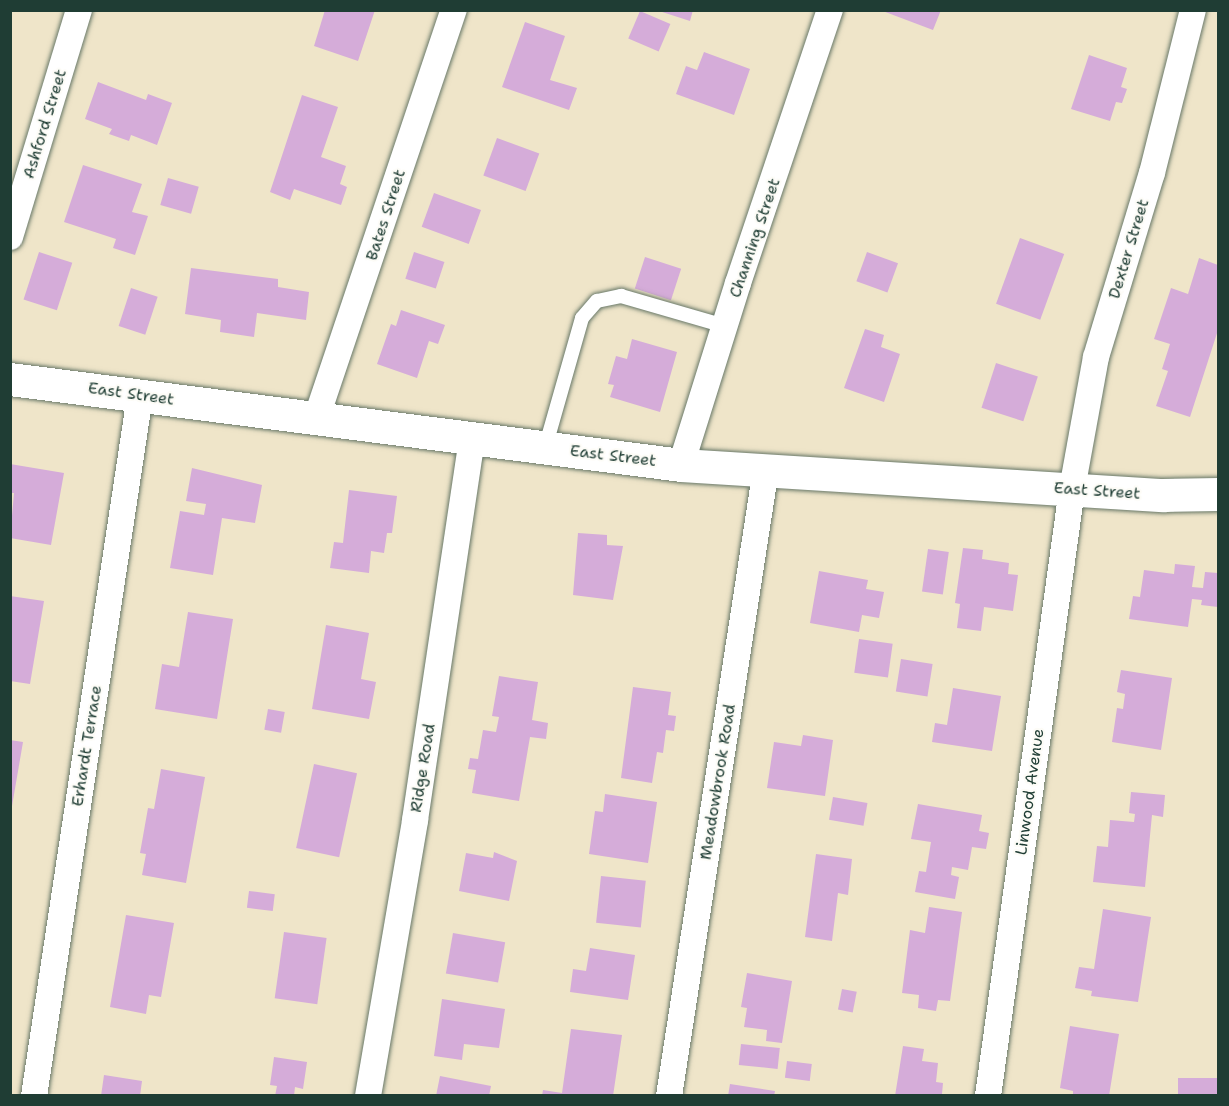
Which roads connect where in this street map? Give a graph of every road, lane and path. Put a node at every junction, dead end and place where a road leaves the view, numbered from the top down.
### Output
1 (79, 10) edge
2 (454, 10) edge
3 (830, 10) edge
4 (1193, 10) edge
5 (10, 237) edge
6 (725, 326) junction
7 (10, 379) edge
8 (141, 396) junction
9 (316, 419) junction
10 (472, 440) junction
11 (545, 448) junction
12 (681, 465) junction
13 (766, 469) junction
14 (1072, 489) junction
15 (1218, 494) edge
16 (34, 1095) edge
17 (368, 1095) edge
18 (669, 1095) edge
19 (988, 1095) edge

1 - 5 street, Ashford Street
2 - 9 street, Bates Street
3 - 6 street, Channing Street
4 - 14 street, Dexter Street
6 - 11 lane
6 - 12 street, Channing Street
7 - 8 main road, East Street
8 - 9 main road, East Street
8 - 16 street, Erhardt Terrace
9 - 10 main road, East Street
10 - 11 main road, East Street
10 - 17 street, Ridge Road
11 - 12 main road, East Street
12 - 13 main road, East Street
13 - 14 main road, East Street
13 - 18 street, Meadowbrook Road
14 - 15 main road, East Street
14 - 19 street, Linwood Avenue

